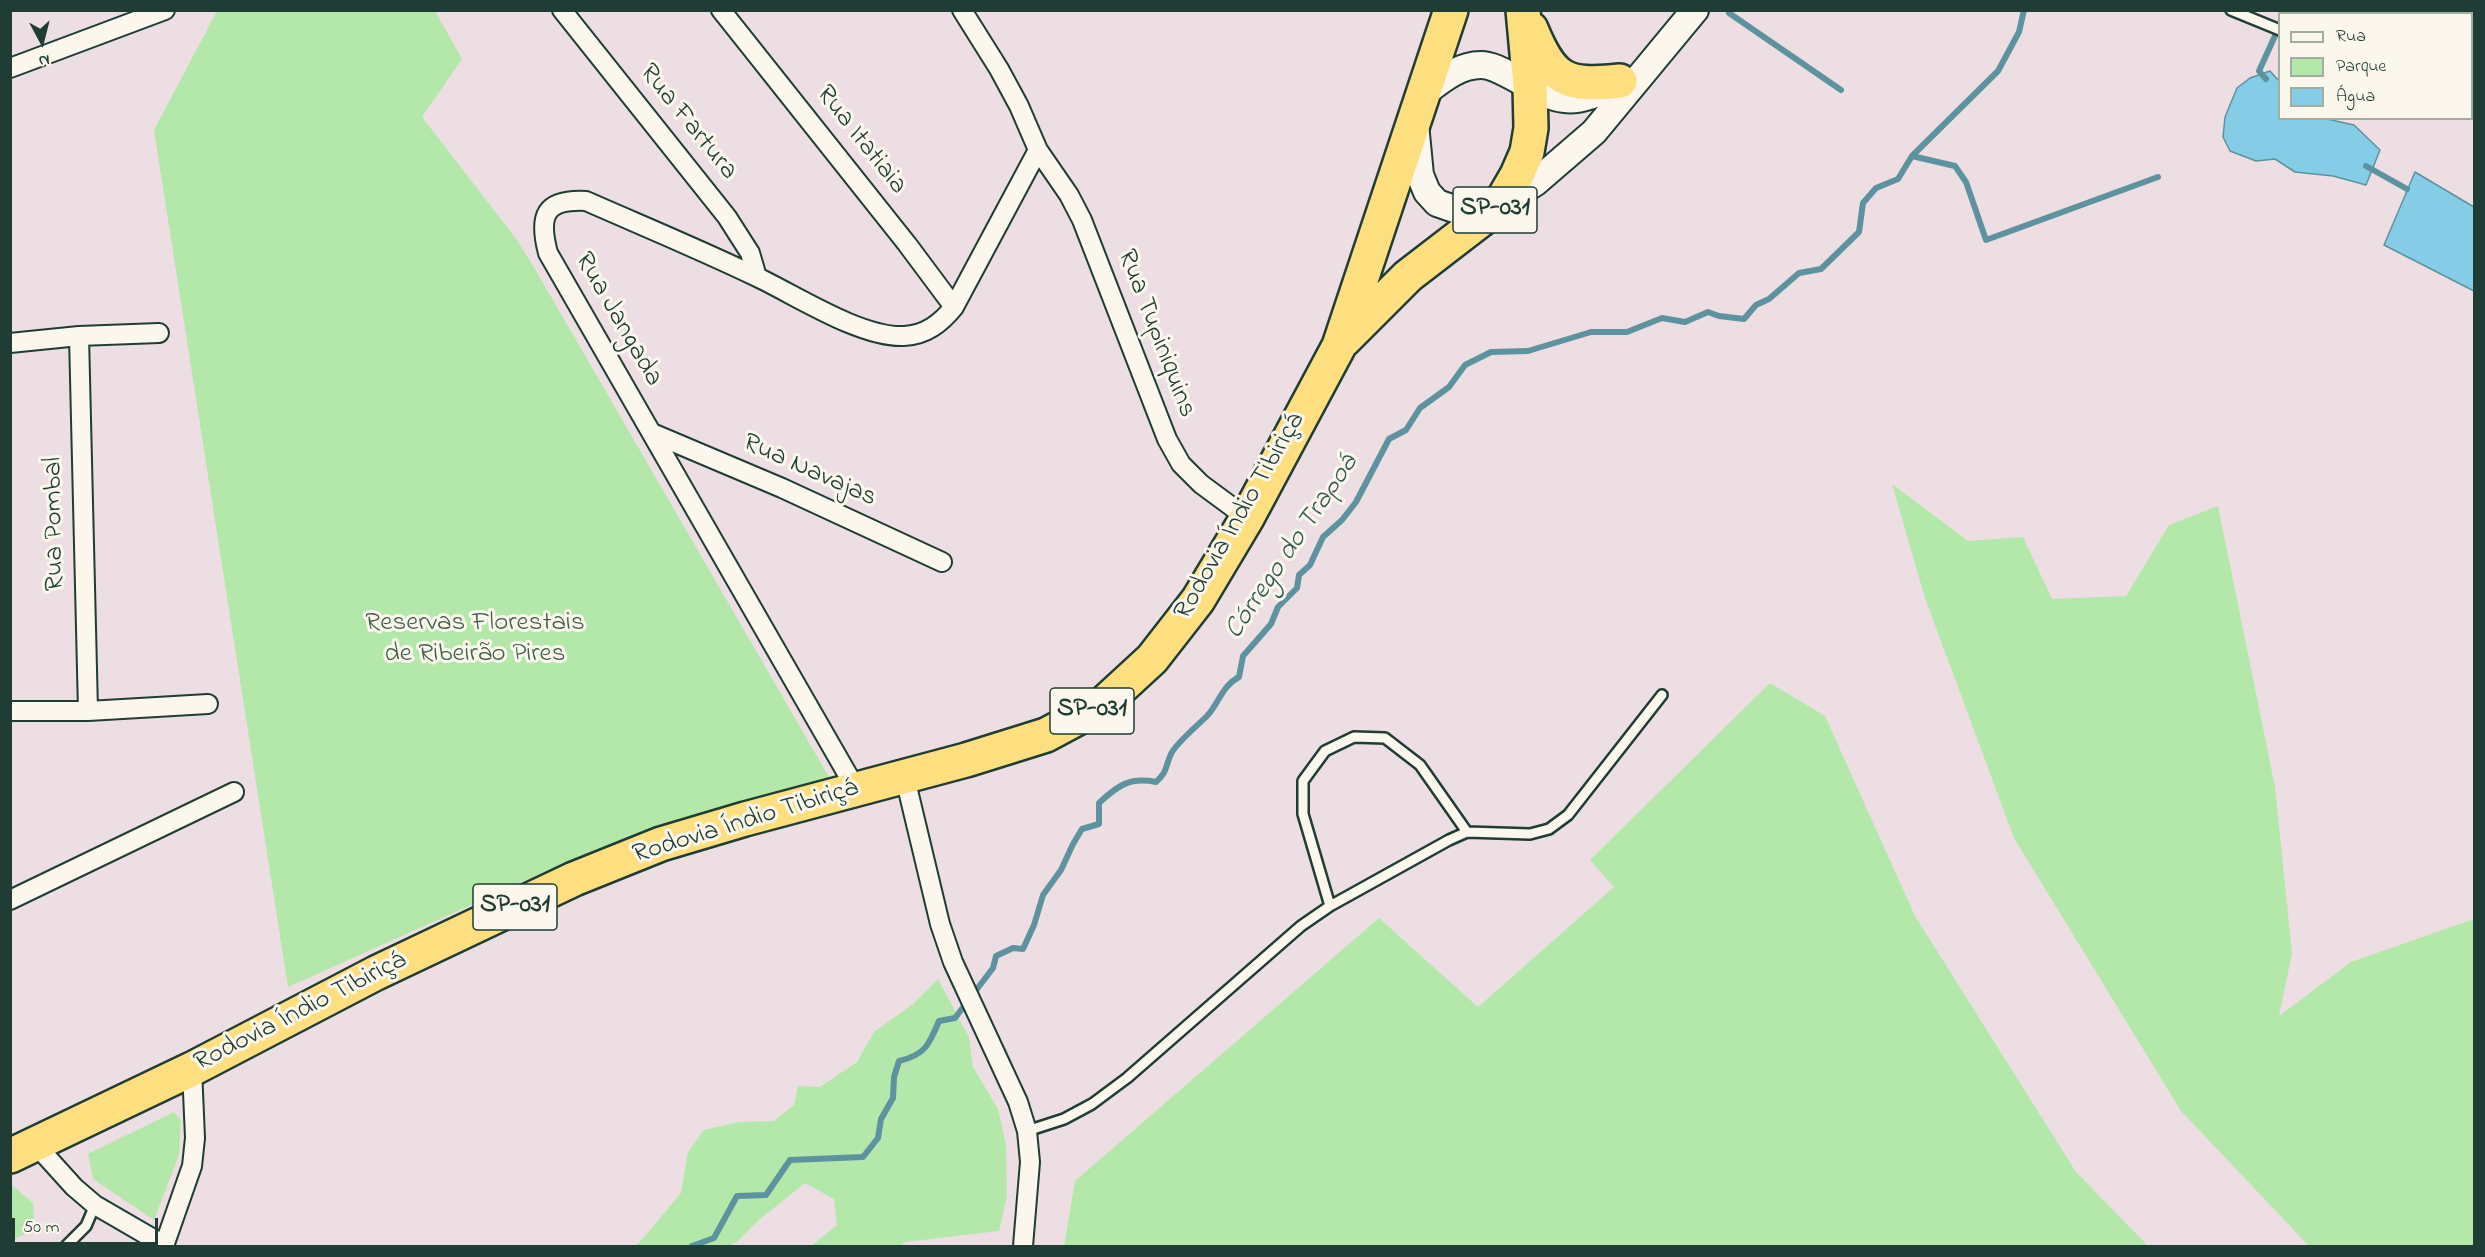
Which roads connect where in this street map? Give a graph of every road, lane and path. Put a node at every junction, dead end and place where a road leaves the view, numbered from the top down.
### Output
1 (165, 10) edge
2 (562, 10) edge
3 (722, 10) edge
4 (962, 10) edge
5 (1451, 10) edge
6 (1523, 10) edge
7 (1695, 10) edge
8 (2231, 10) edge
9 (2278, 29) edge
10 (1656, 58) junction
11 (10, 68) edge
12 (1620, 81) junction
13 (1530, 86) junction
14 (1418, 106) junction
15 (1038, 150) junction
16 (1499, 206) junction
17 (757, 277) junction
18 (954, 307) junction
19 (159, 333) dead end
20 (79, 336) junction
21 (10, 343) edge
22 (1339, 346) junction
23 (652, 433) junction
24 (1246, 518) junction
25 (942, 562) dead end
26 (1662, 695) dead end
27 (208, 704) dead end
28 (10, 711) edge
29 (88, 711) junction
30 (905, 778) junction
31 (856, 789) junction
32 (234, 792) dead end
33 (1467, 832) junction
34 (10, 900) edge
35 (1330, 906) junction
36 (192, 1069) junction
37 (1027, 1131) junction
38 (17, 1152) edge
39 (95, 1204) junction
40 (66, 1246) edge
41 (164, 1246) edge
42 (1023, 1246) edge

1 - 11 street
2 - 17 street, Rua Fartura
3 - 18 street, Rua Itatiaia
4 - 15 street, Rua Tupiniquins
5 - 14 highway, Rodovia Índio Tibiriçá / SP-031
6 - 12 highway
6 - 13 highway, Rodovia Índio Tibiriçá / SP-031
7 - 10 main road
8 - 9 lane
10 - 12 main road
10 - 16 main road
12 - 13 main road
13 - 14 main road
13 - 16 highway, Rodovia Índio Tibiriçá / SP-031
14 - 16 main road
14 - 22 highway, Rodovia Índio Tibiriçá / SP-031
15 - 18 street
15 - 24 street, Rua Tupiniquins
16 - 22 highway, Rodovia Índio Tibiriçá / SP-031
17 - 18 street, Rua Jangada
17 - 23 street, Rua Jangada
19 - 20 street
20 - 21 street
20 - 29 street, Rua Pombal
22 - 24 highway, Rodovia Índio Tibiriçá / SP-031
23 - 25 street, Rua Navajas
23 - 31 street, Rua Jangada
24 - 30 highway, Rodovia Índio Tibiriçá / SP-031
26 - 33 lane
27 - 29 street
28 - 29 street
30 - 31 highway, Rodovia Índio Tibiriçá / SP-031
30 - 37 street
31 - 36 highway, Rodovia Índio Tibiriçá / SP-031
32 - 34 street
33 - 35 lane
33 - 35 lane
35 - 37 lane
36 - 38 highway, Rodovia Índio Tibiriçá / SP-031
36 - 41 street
37 - 42 street
38 - 39 street
39 - 40 lane
39 - 41 street

